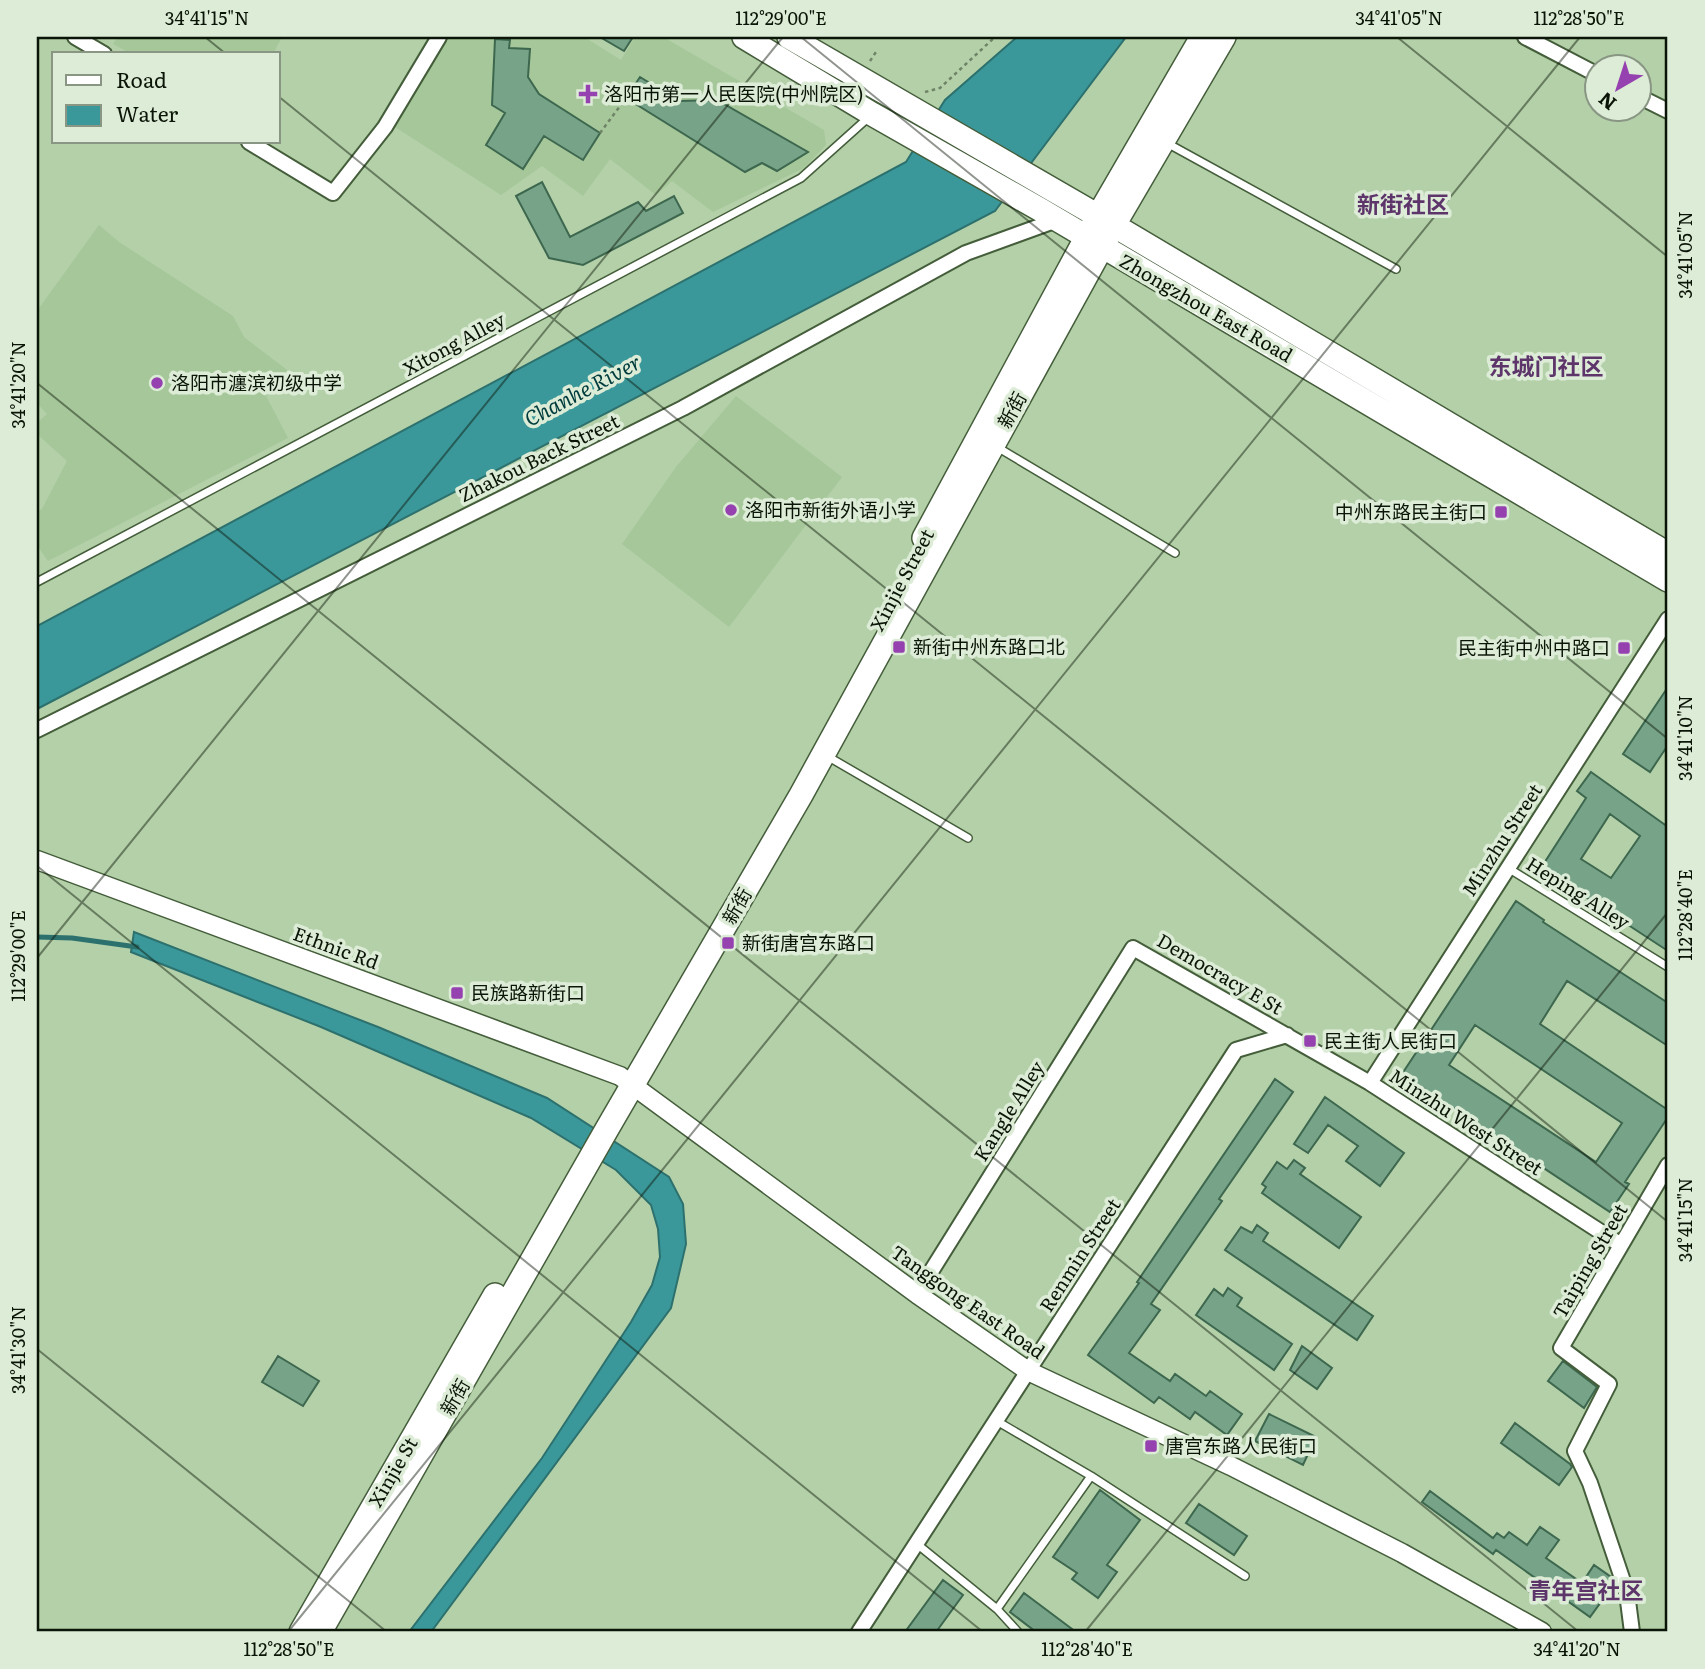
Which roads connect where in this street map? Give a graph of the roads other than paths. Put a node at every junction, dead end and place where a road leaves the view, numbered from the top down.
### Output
1 (75, 37) edge
2 (439, 37) edge
3 (744, 37) edge
4 (789, 37) edge
5 (1202, 37) edge
6 (1224, 37) edge
7 (1525, 37) edge
8 (101, 52) edge
9 (1582, 66) edge
10 (1652, 103) edge
11 (1668, 111) edge
12 (872, 114) junction
13 (1154, 136) junction
14 (252, 144) edge
15 (1049, 207) junction
16 (1106, 221) junction
17 (1094, 242) junction
18 (1396, 269) dead end
19 (993, 445) junction
20 (1175, 553) dead end
21 (1668, 554) edge
22 (1668, 580) edge
23 (37, 582) edge
24 (1668, 619) edge
25 (37, 730) edge
26 (824, 754) junction
27 (968, 838) dead end
28 (37, 860) edge
29 (1507, 867) junction
30 (1133, 948) joint
31 (1668, 967) edge
32 (1287, 1035) junction
33 (627, 1081) junction
34 (1370, 1083) junction
35 (602, 1124) joint
36 (1668, 1165) edge
37 (575, 1171) junction
38 (1621, 1245) junction
39 (917, 1294) junction
40 (1028, 1371) junction
41 (995, 1420) junction
42 (1091, 1476) junction
43 (917, 1544) junction
44 (1245, 1576) dead end
45 (998, 1609) junction
46 (301, 1632) edge
47 (320, 1632) edge
48 (859, 1632) edge
49 (1018, 1632) edge
50 (1542, 1632) edge
51 (1632, 1632) edge

1 - 8 street
2 - 14 street
3 - 12 main road, Zhongzhou East Road
4 - 15 main road, Zhongzhou East Road
5 - 13 main road, Xinjie Street
6 - 13 main road
7 - 9 street
10 - 11 street
12 - 15 main road, Zhongzhou East Road
12 - 23 lane, Xitong Alley
13 - 16 main road, Xinjie Street
13 - 18 lane
15 - 16 main road, Zhongzhou East Road
15 - 17 main road, Zhongzhou East Road
15 - 25 street, Zhakou Back Street
16 - 17 main road, Xinjie Street
16 - 21 main road, Zhongzhou East Road
17 - 19 main road, 新街
17 - 22 main road, Zhongzhou East Road
17 - 33 main road, Xinjie Street
19 - 20 lane
19 - 26 main road, 新街
24 - 29 street, Minzhu Street
26 - 27 lane
26 - 33 main road, 新街
28 - 33 street, Ethnic Rd
29 - 31 lane, Heping Alley
29 - 34 street, Minzhu Street
30 - 32 street, Democracy E St
30 - 39 street, Kangle Alley
32 - 34 street, Minzhu West Street
32 - 40 street, Renmin Street
33 - 35 main road, Xinjie Street
33 - 39 street, Tanggong East Road
34 - 38 street, Minzhu West Street
35 - 37 main road, 新街
36 - 38 street, Taiping Street
37 - 46 main road, Xinjie St
37 - 47 main road, 新街
38 - 51 street, Taiping Street
39 - 40 street, Tanggong East Road
40 - 41 street, Renmin Street
40 - 50 street, Tanggong East Road
41 - 42 lane
41 - 43 street, Renmin Street
42 - 44 lane
42 - 45 lane
43 - 45 lane
43 - 48 street, Renmin Street
45 - 49 lane

